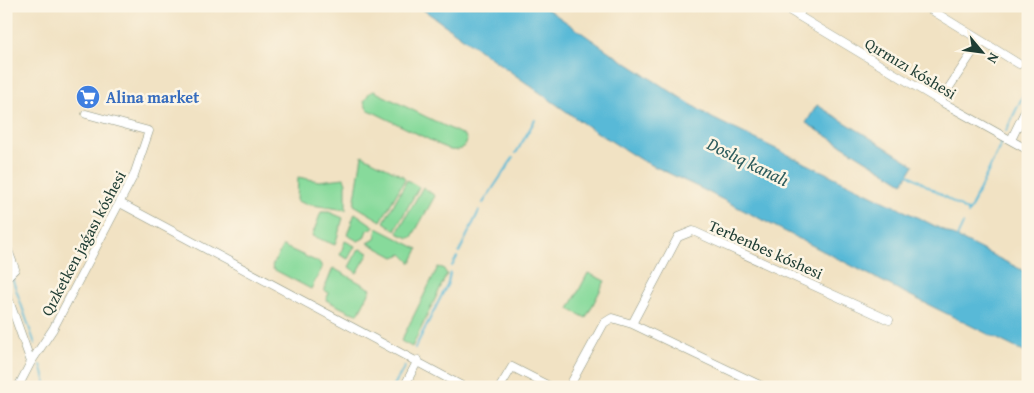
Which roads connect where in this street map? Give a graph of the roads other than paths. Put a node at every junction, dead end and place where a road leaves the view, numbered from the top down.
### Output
1 (782, 6) edge
2 (804, 6) edge
3 (925, 6) edge
4 (798, 16) junction
5 (980, 40) junction
6 (1019, 64) dead end
7 (940, 101) junction
8 (1028, 105) edge
9 (86, 114) dead end
10 (1011, 140) junction
11 (1028, 150) edge
12 (120, 203) junction
13 (6, 245) edge
14 (6, 278) edge
15 (6, 292) edge
16 (889, 320) dead end
17 (632, 324) junction
18 (418, 360) junction
19 (31, 362) junction
20 (18, 387) edge
21 (404, 387) edge
22 (464, 387) edge
23 (500, 387) edge
24 (551, 387) edge
25 (569, 387) edge
26 (764, 387) edge

1 - 4 street, Qırmızı kóshesi
2 - 4 street
3 - 5 street
4 - 7 street, Qırmızı kóshesi
5 - 6 street
5 - 7 street
7 - 10 street, Qırmızı kóshesi
8 - 10 street
9 - 12 street, Qızketken jaǵası kóshesi
10 - 11 street, Qırmızı kóshesi
12 - 18 street
12 - 19 street, Qızketken jaǵası kóshesi
13 - 14 street
15 - 19 street
16 - 17 street, Terbenbes kóshesi
17 - 25 street
17 - 26 street
18 - 21 street
18 - 22 street
19 - 20 street, Qızketken jaǵası kóshesi
23 - 24 street

